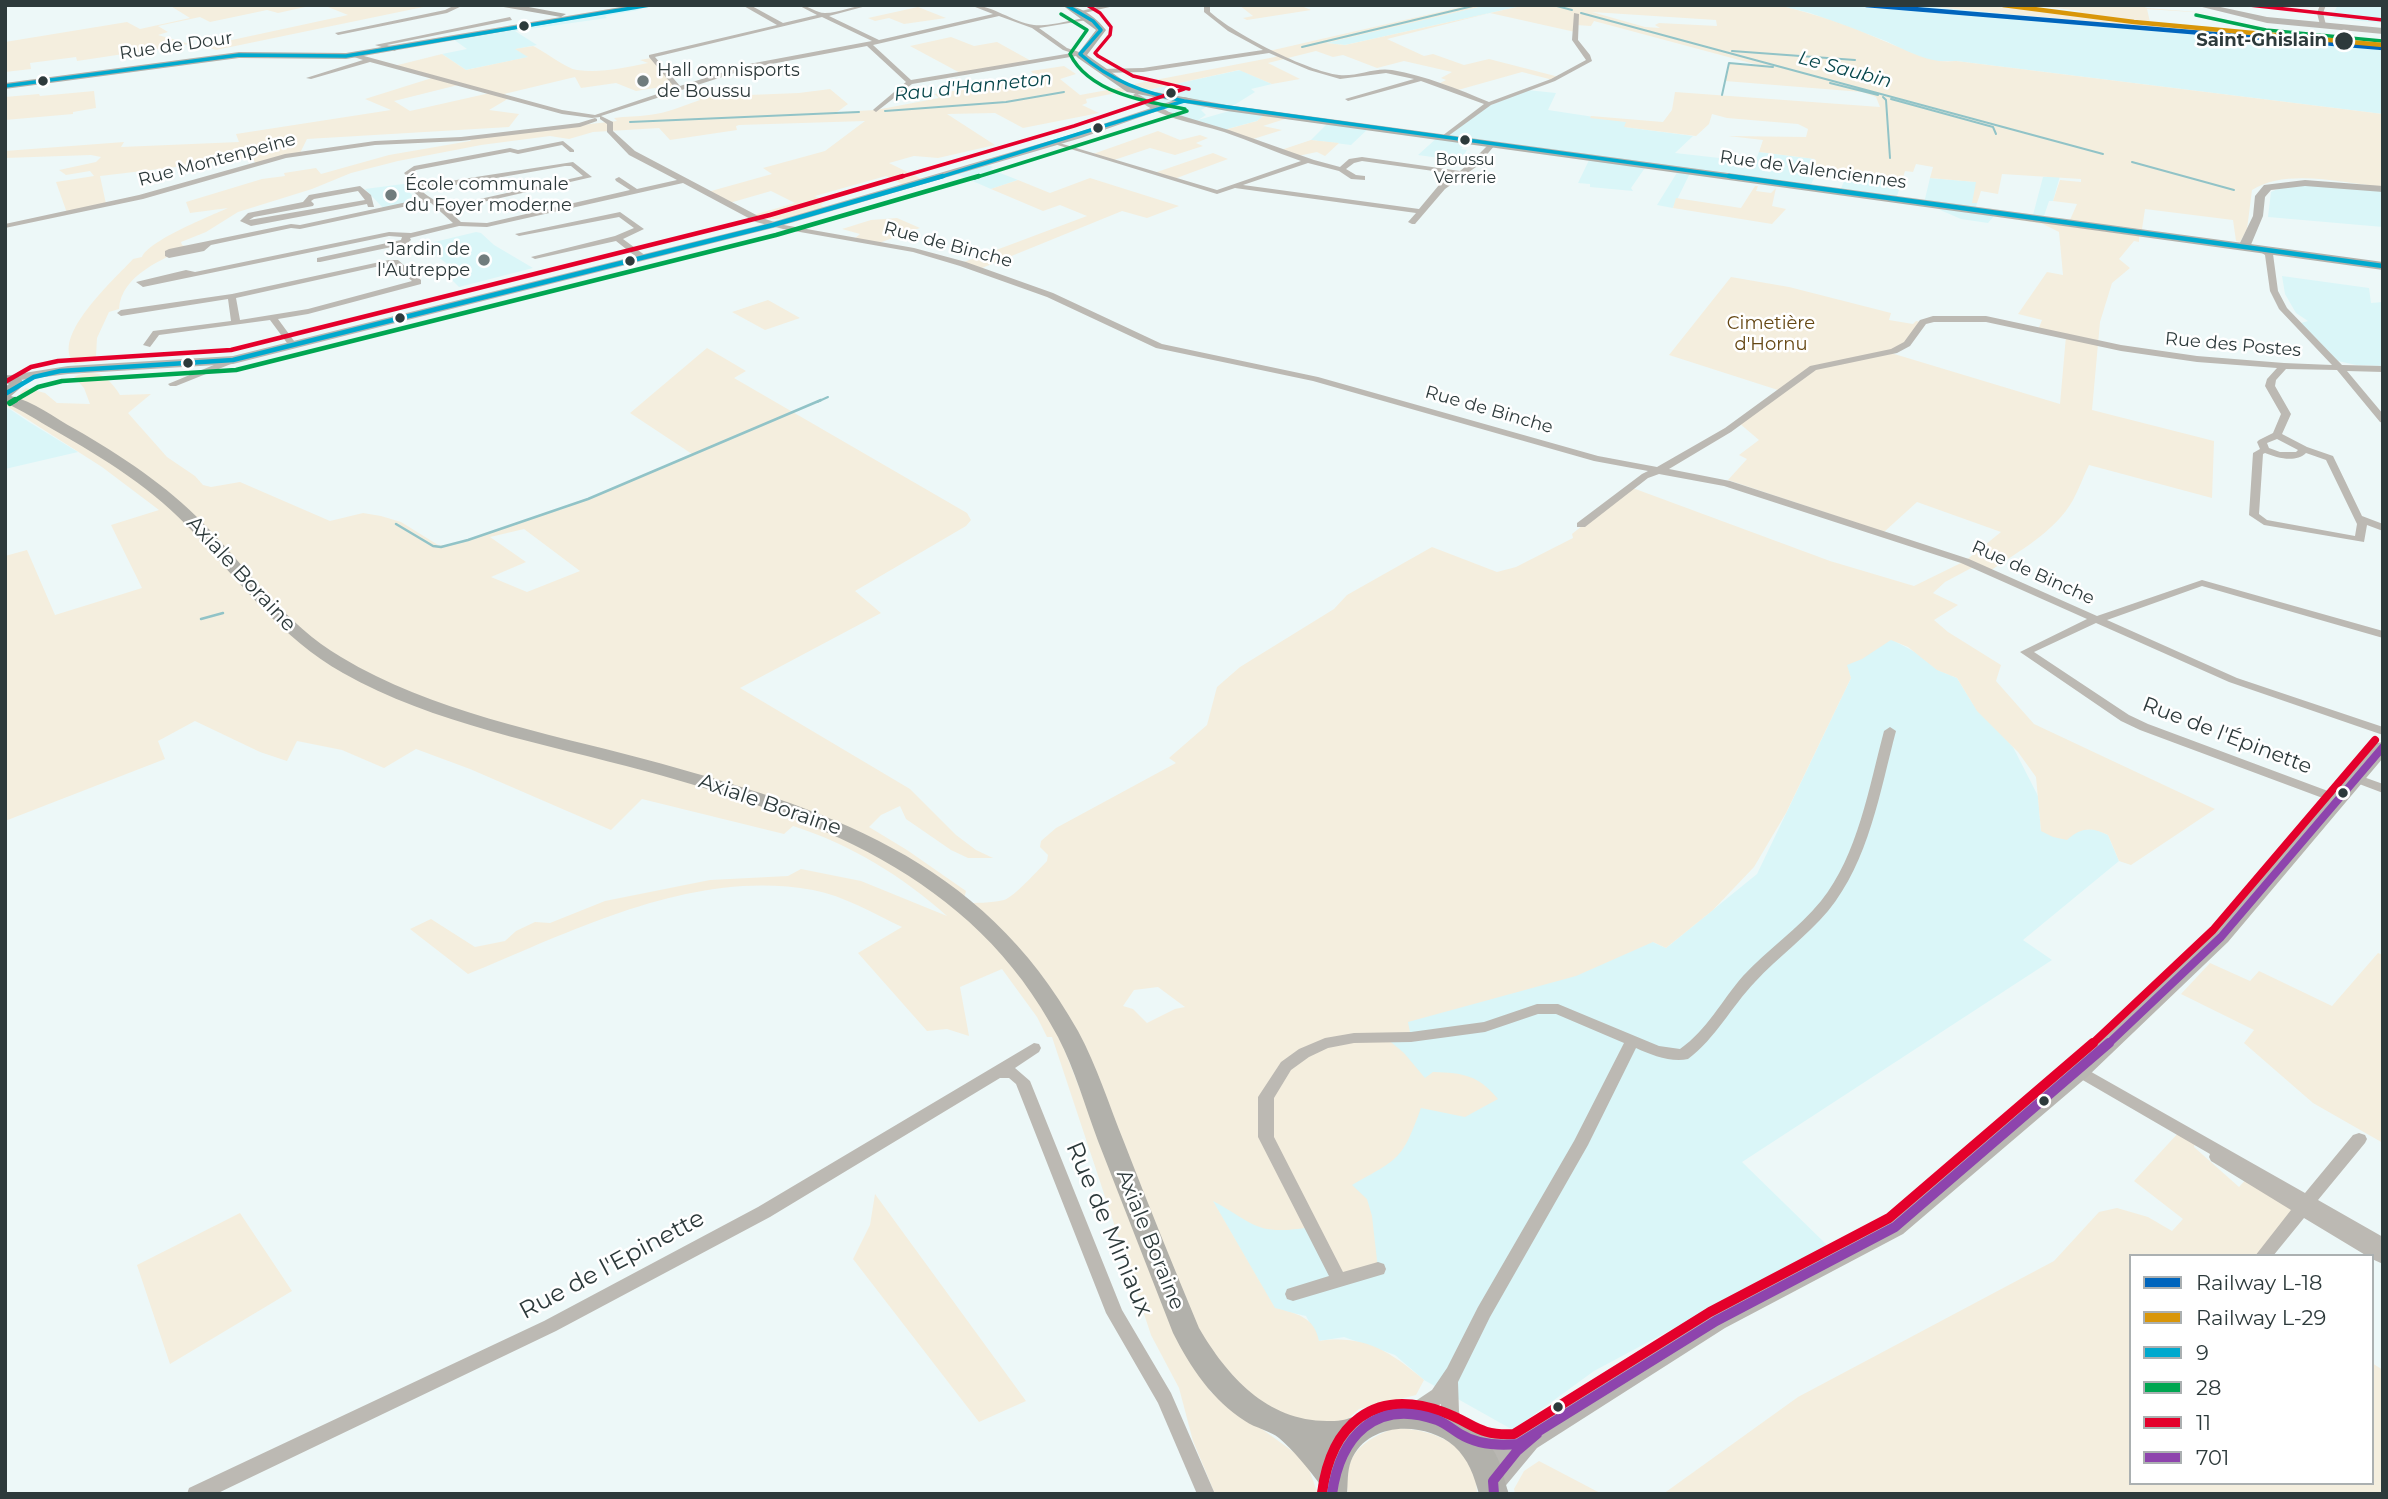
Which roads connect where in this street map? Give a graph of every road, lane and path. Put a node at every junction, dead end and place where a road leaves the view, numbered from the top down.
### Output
1 (461, 5) edge
2 (496, 5) edge
3 (651, 5) edge
4 (745, 5) edge
5 (800, 5) edge
6 (867, 5) edge
7 (973, 5) edge
8 (1066, 5) edge
9 (1115, 5) edge
10 (1207, 5) edge
11 (2217, 5) edge
12 (2323, 5) edge
13 (2202, 6) edge
14 (1080, 12) junction
15 (1576, 13) dead end
16 (1002, 15) junction
17 (823, 16) junction
18 (581, 17) junction
19 (510, 19) dead end
20 (1090, 19) junction
21 (782, 25) junction
22 (2323, 25) junction
23 (1034, 27) junction
24 (2383, 31) edge
25 (338, 33) dead end
26 (879, 42) junction
27 (868, 44) junction
28 (394, 49) junction
29 (1269, 51) junction
30 (1080, 54) junction
31 (352, 55) junction
32 (369, 60) junction
33 (1109, 76) junction
34 (309, 78) dead end
35 (1421, 79) junction
36 (910, 82) junction
37 (5, 86) edge
38 (678, 88) junction
39 (1132, 91) junction
40 (1348, 99) dead end
41 (1185, 100) junction
42 (1489, 104) junction
43 (876, 110) dead end
44 (1158, 110) junction
45 (595, 117) junction
46 (577, 118) junction
47 (565, 126) junction
48 (1444, 137) junction
49 (1054, 142) junction
50 (1492, 144) junction
51 (572, 151) dead end
52 (1309, 163) junction
53 (1342, 169) junction
54 (408, 173) junction
55 (1460, 173) junction
56 (396, 175) dead end
57 (1362, 178) dead end
58 (619, 179) dead end
59 (682, 181) junction
60 (1237, 187) junction
61 (422, 188) junction
62 (2383, 189) edge
63 (636, 192) junction
64 (367, 198) junction
65 (426, 200) junction
66 (443, 209) junction
67 (376, 211) junction
68 (1421, 211) junction
69 (1412, 222) dead end
70 (459, 224) junction
71 (773, 225) junction
72 (2255, 225) junction
73 (5, 226) edge
74 (519, 234) dead end
75 (411, 235) junction
76 (617, 238) junction
77 (208, 243) dead end
78 (2244, 247) junction
79 (2260, 249) junction
80 (535, 257) dead end
81 (643, 258) junction
82 (320, 261) dead end
83 (2383, 266) edge
84 (195, 274) junction
85 (232, 296) junction
86 (121, 313) dead end
87 (273, 318) junction
88 (236, 323) junction
89 (147, 345) dead end
90 (293, 345) junction
91 (233, 360) junction
92 (2284, 366) junction
93 (2341, 369) junction
94 (2383, 369) edge
95 (173, 384) dead end
96 (10, 390) edge
97 (2383, 420) edge
98 (2277, 435) junction
99 (2304, 449) junction
100 (2265, 450) junction
101 (1654, 471) junction
102 (2360, 524) junction
103 (1581, 525) dead end
104 (2383, 528) edge
105 (2095, 620) junction
106 (2383, 635) edge
107 (1890, 731) dead end
108 (2383, 731) edge
109 (2383, 747) edge
110 (2358, 779) junction
111 (2383, 789) edge
112 (2340, 800) junction
113 (1632, 1041) junction
114 (1034, 1048) dead end
115 (2079, 1071) junction
116 (998, 1072) junction
117 (2359, 1139) dead end
118 (2304, 1205) junction
119 (2377, 1247) edge
120 (2265, 1254) edge
121 (1378, 1269) dead end
122 (1339, 1280) junction
123 (1293, 1294) dead end
124 (1451, 1378) junction
125 (1409, 1415) junction
126 (1287, 1430) junction
127 (1354, 1433) junction
128 (1462, 1435) junction
129 (1532, 1438) junction
130 (1332, 1485) edge
131 (1494, 1488) edge
132 (196, 1494) edge
133 (1206, 1494) edge

1 - 25 street
2 - 18 main road
3 - 18 main road, Rue de Dour
4 - 21 street
5 - 17 street
6 - 17 street
7 - 16 street
8 - 14 main road
9 - 14 street
10 - 29 street
11 - 13 street
12 - 22 street
13 - 22 street
14 - 20 main road
15 - 42 street
16 - 23 street
16 - 26 street
17 - 21 street
17 - 26 street
18 - 28 main road, Rue de Dour
19 - 28 street
20 - 23 street
20 - 30 main road
21 - 38 street
22 - 24 street
23 - 30 street
26 - 27 street
27 - 36 street
27 - 38 street
28 - 31 main road, Rue de Dour
29 - 33 street
29 - 35 street
30 - 33 main road
30 - 36 street
31 - 32 street
31 - 37 main road, Rue de Dour
32 - 34 street
32 - 46 street
33 - 39 main road
35 - 40 street
35 - 42 street
36 - 43 street
38 - 45 street
39 - 41 main road, Rue de Valenciennes
39 - 44 street
41 - 44 street
41 - 48 main road, Rue de Valenciennes
42 - 48 street
44 - 49 street
44 - 52 street
45 - 46 street, Rue Montenpeine
45 - 47 street, Rue Montenpeine
45 - 59 street, Rue de Binche
46 - 47 street, Rue Montenpeine
47 - 73 street, Rue Montenpeine
48 - 50 main road, Rue de Valenciennes
49 - 60 street
49 - 71 street
50 - 55 street
50 - 78 main road, Rue de Valenciennes
51 - 54 street
52 - 53 street
52 - 60 street
53 - 55 street
53 - 57 street
54 - 56 street
54 - 61 street
55 - 68 street
58 - 63 street
59 - 63 street
59 - 71 street, Rue de Binche
60 - 68 street
61 - 65 street
61 - 66 street
62 - 72 street
63 - 70 street
64 - 64 street
64 - 67 street
65 - 66 street
65 - 67 street
66 - 70 street
67 - 77 street
68 - 69 street
70 - 75 street
71 - 81 street
71 - 101 street, Rue de Binche
72 - 78 street
72 - 79 street
74 - 76 street
75 - 82 street
75 - 84 street
76 - 80 street
76 - 81 street
78 - 79 main road, Rue de Valenciennes
79 - 83 main road, Rue de Valenciennes
79 - 93 street
81 - 90 street
84 - 84 street
85 - 86 street
85 - 87 street
85 - 88 street
87 - 88 street
87 - 90 street
88 - 89 street
90 - 91 street
91 - 95 street
91 - 96 street
92 - 93 street, Rue des Postes
92 - 98 street
92 - 101 street, Rue des Postes
93 - 94 street, Rue des Postes
93 - 97 street
96 - 126 main road, Axiale Boraine
98 - 99 street
98 - 100 street
99 - 100 street
99 - 102 street
100 - 102 street
101 - 103 street
101 - 105 street, Rue de Binche
102 - 104 street
105 - 106 street
105 - 108 street, Rue de Binche
105 - 112 street, Rue de l'Épinette
107 - 113 street
109 - 110 street
110 - 111 street
110 - 112 street
112 - 115 street
113 - 122 street
113 - 124 street
114 - 116 street, Rue de l'Epinette
115 - 118 street
115 - 129 street
116 - 132 street, Rue de l'Epinette
116 - 133 street, Rue de Miniaux
117 - 118 street
118 - 119 street
118 - 120 street
121 - 122 street
122 - 123 street
124 - 125 street
124 - 128 street
125 - 127 main road, Axiale Boraine
125 - 128 main road, Axiale Boraine
126 - 127 main road, Axiale Boraine
126 - 130 main road
127 - 130 main road
128 - 129 street
128 - 131 main road
129 - 131 street

